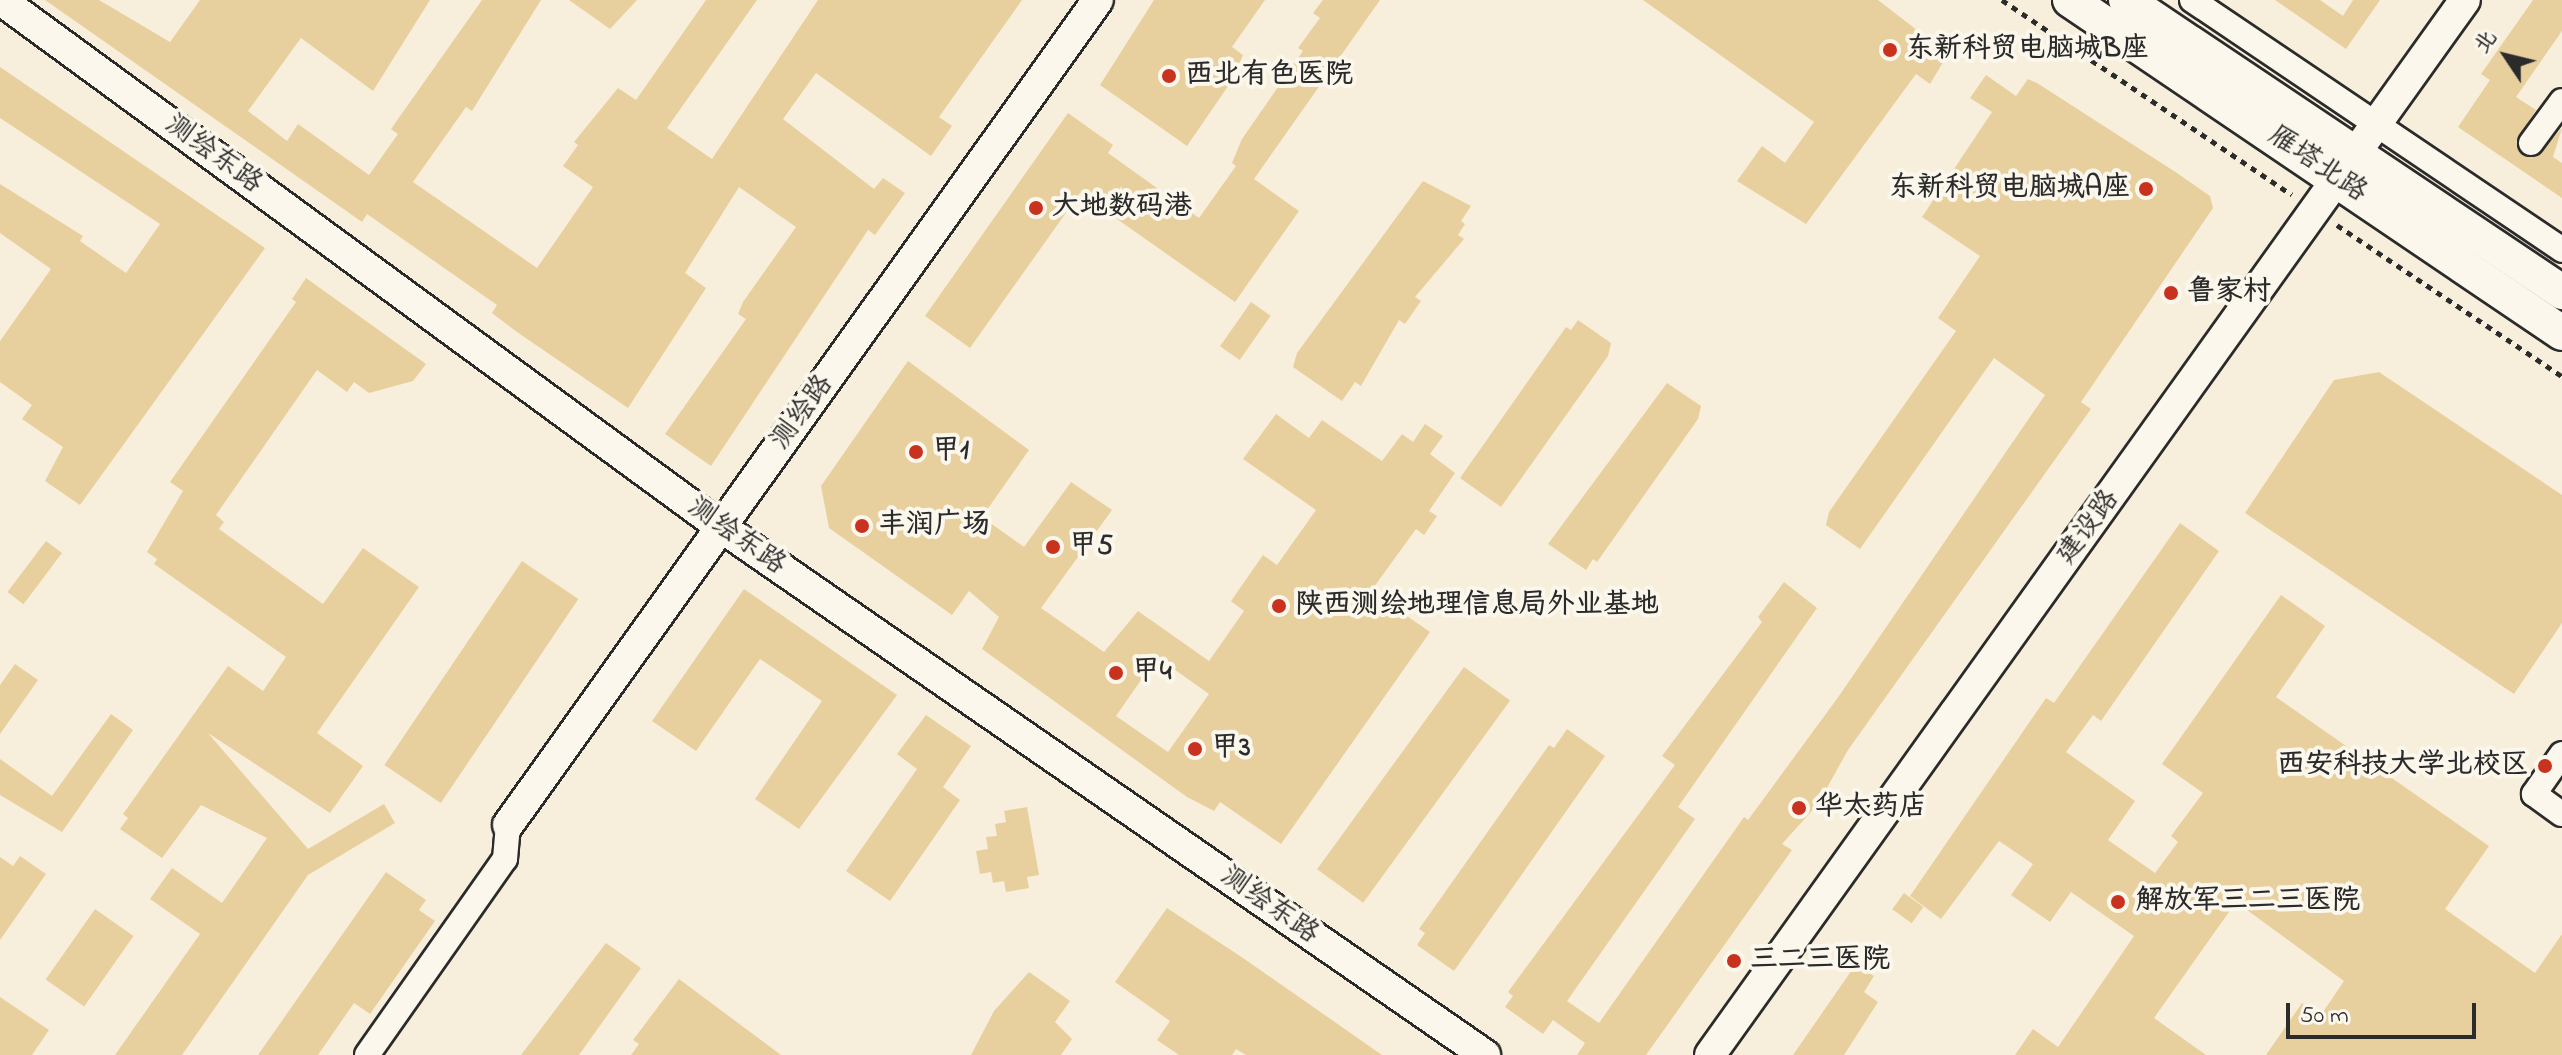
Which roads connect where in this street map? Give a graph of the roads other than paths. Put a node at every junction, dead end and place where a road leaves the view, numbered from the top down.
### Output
1 (1, 0) edge
2 (1098, 0) edge
3 (2070, 0) edge
4 (2126, 0) edge
5 (2192, 0) edge
6 (2465, 0) edge
7 (2562, 101) edge
8 (2531, 143) dead end
9 (2359, 153) junction
10 (2562, 250) edge
11 (2562, 292) edge
12 (2562, 333) edge
13 (721, 527) junction
14 (2562, 754) edge
15 (2562, 814) edge
16 (508, 825) joint
17 (367, 1055) edge
18 (1485, 1055) edge
19 (1710, 1055) edge

1 - 13 street, 测绘东路
2 - 13 street, 测绘路
3 - 9 main road, 雁塔北路
4 - 9 main road, 雁塔北路
5 - 9 street
6 - 9 street, 建设路
7 - 8 street
9 - 10 street
9 - 11 main road, 雁塔北路
9 - 12 main road, 雁塔北路
9 - 19 street, 建设路
13 - 16 street, 测绘路
13 - 18 street, 测绘东路
14 - 15 street
16 - 17 street

